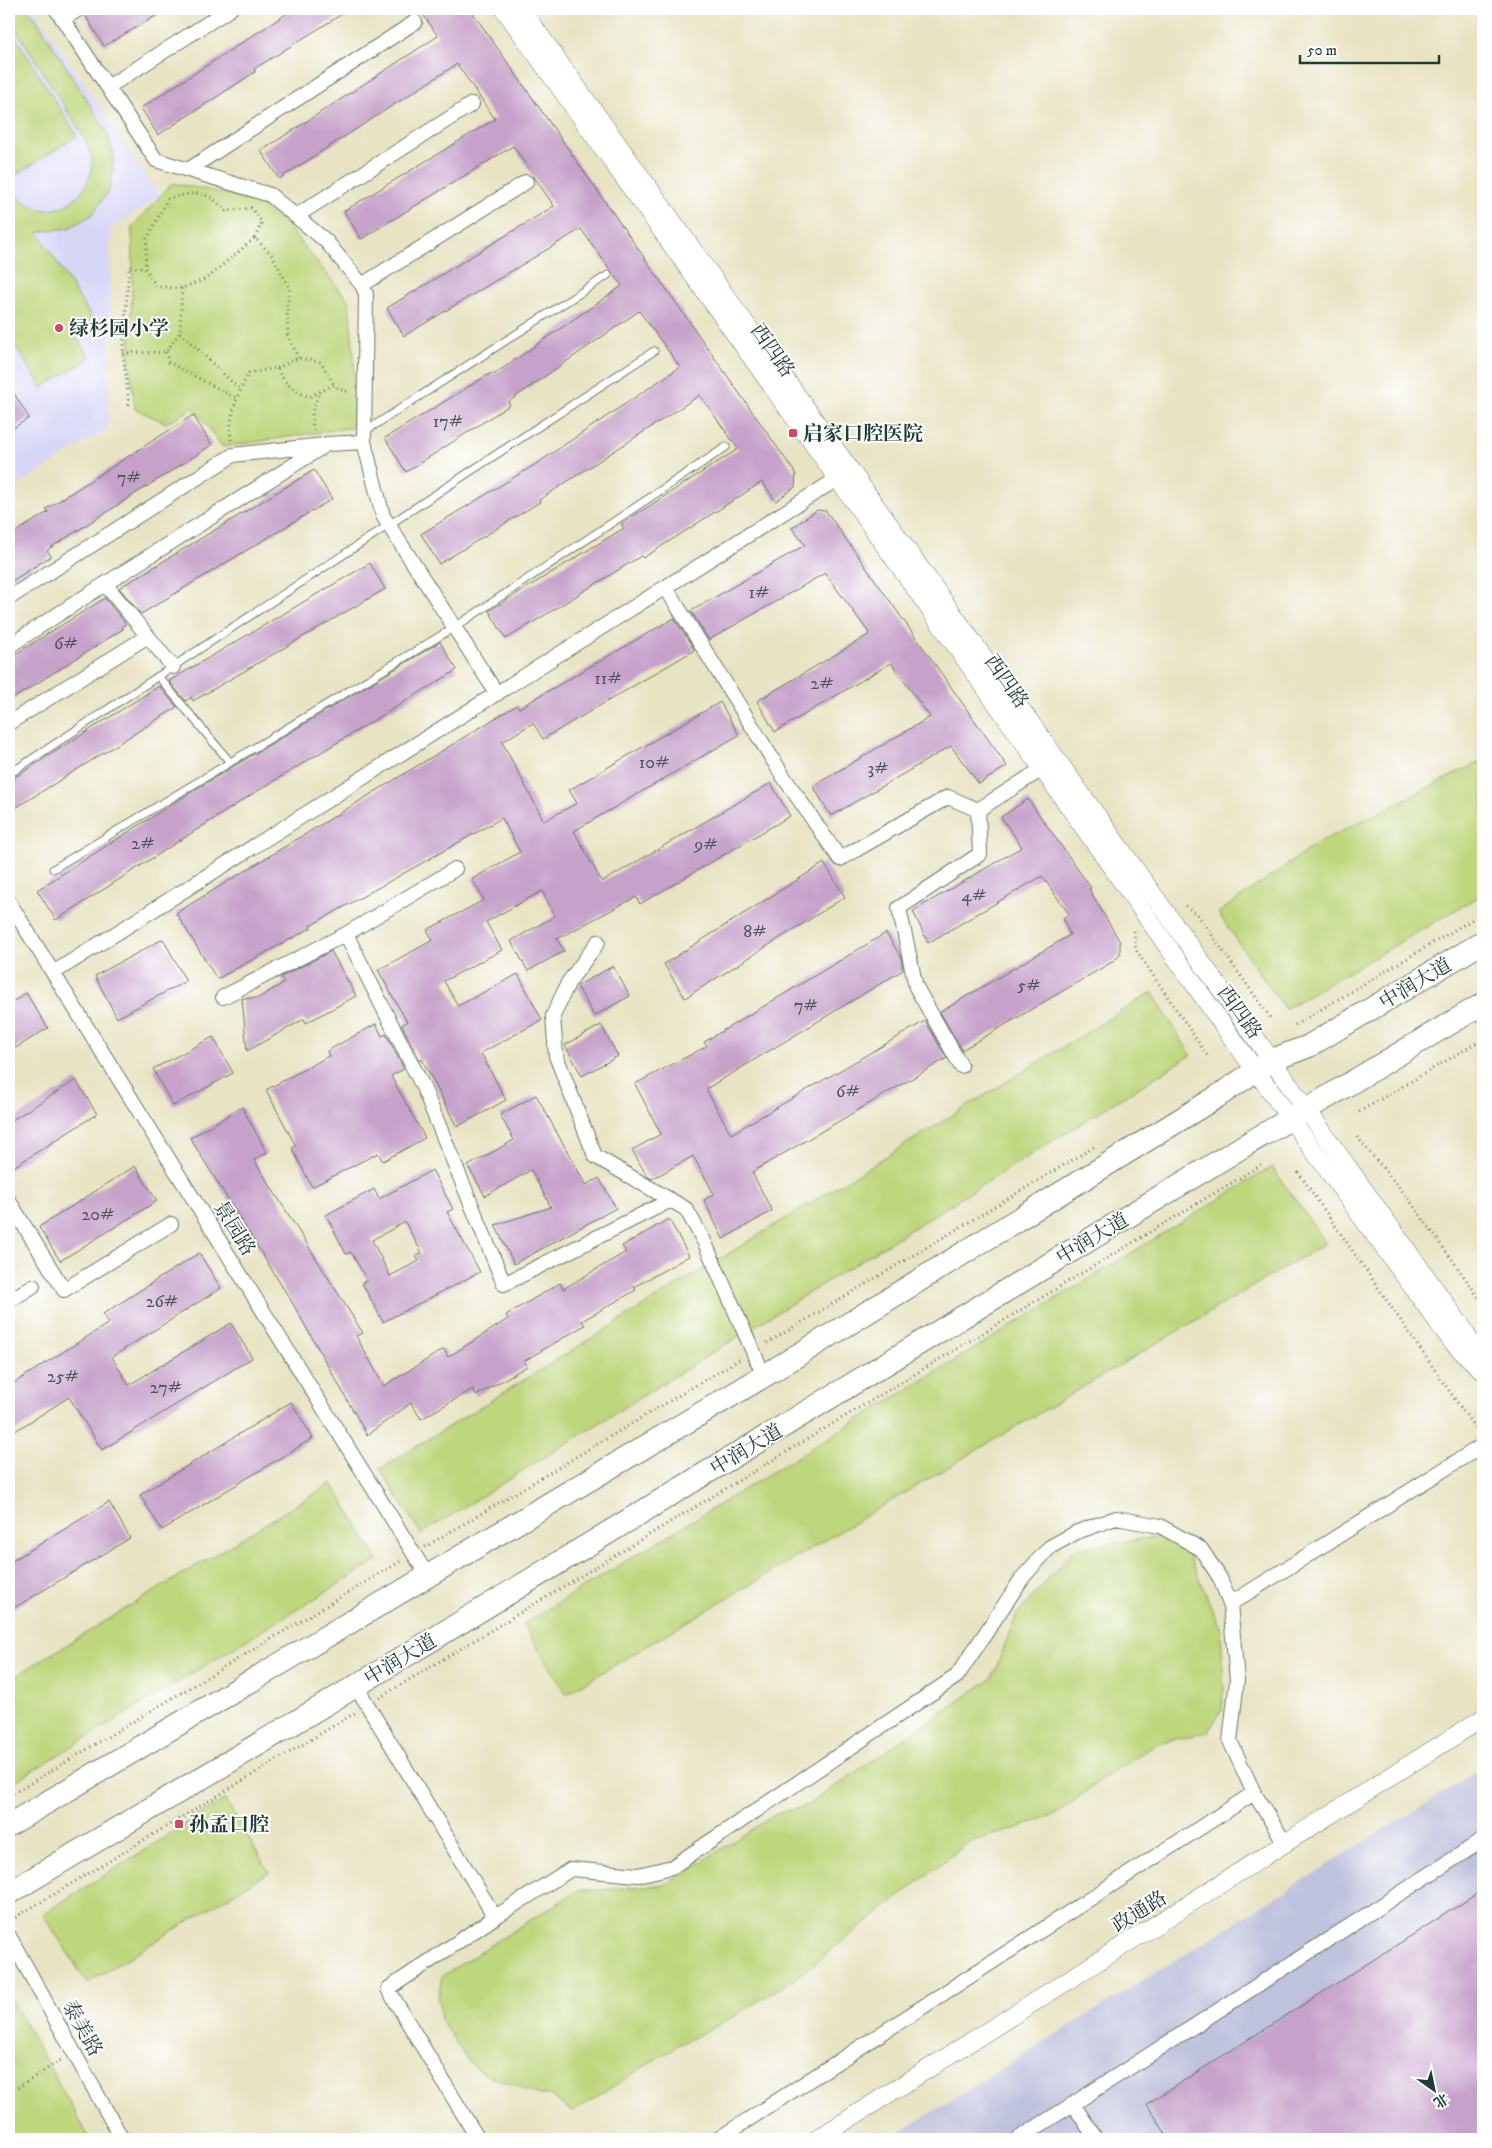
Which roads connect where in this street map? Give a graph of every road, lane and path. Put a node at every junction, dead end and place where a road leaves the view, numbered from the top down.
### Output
1 (79, 9) edge
2 (230, 9) edge
3 (504, 9) edge
4 (522, 9) edge
5 (59, 14) edge
6 (415, 22) dead end
7 (108, 87) junction
8 (472, 104) dead end
9 (188, 170) junction
10 (526, 182) dead end
11 (296, 216) junction
12 (256, 238) junction
13 (145, 268) junction
14 (608, 275) dead end
15 (362, 286) junction
16 (182, 288) junction
17 (180, 332) junction
18 (654, 350) dead end
19 (166, 352) junction
20 (123, 353) junction
21 (298, 358) junction
22 (277, 368) junction
23 (334, 385) junction
24 (240, 390) junction
25 (320, 391) junction
26 (364, 395) junction
27 (236, 398) junction
28 (129, 405) dead end
29 (364, 437) junction
30 (320, 445) junction
31 (726, 446) dead end
32 (233, 455) junction
33 (845, 474) junction
34 (389, 525) junction
35 (105, 584) junction
36 (666, 588) junction
37 (9, 598) edge
38 (455, 627) junction
39 (148, 636) junction
40 (9, 646) edge
41 (173, 667) junction
42 (158, 676) junction
43 (497, 694) junction
44 (9, 723) edge
45 (230, 762) junction
46 (1049, 764) junction
47 (9, 774) edge
48 (978, 810) junction
49 (53, 869) dead end
50 (455, 869) dead end
51 (1130, 893) junction
52 (9, 902) edge
53 (1182, 905) dead end
54 (1483, 913) edge
55 (346, 934) junction
56 (598, 942) dead end
57 (1483, 942) edge
58 (53, 974) junction
59 (223, 997) dead end
60 (1483, 1004) edge
61 (1272, 1020) dead end
62 (1295, 1025) dead end
63 (1483, 1039) edge
64 (1209, 1058) dead end
65 (961, 1066) dead end
66 (1264, 1066) junction
67 (1359, 1112) dead end
68 (1299, 1115) junction
69 (1357, 1137) dead end
70 (1102, 1142) dead end
71 (1261, 1165) dead end
72 (1298, 1172) dead end
73 (671, 1200) junction
74 (9, 1201) edge
75 (171, 1224) dead end
76 (33, 1286) dead end
77 (9, 1301) edge
78 (1483, 1303) edge
79 (753, 1351) junction
80 (1483, 1370) edge
81 (764, 1376) junction
82 (1478, 1432) dead end
83 (1483, 1445) edge
84 (414, 1554) junction
85 (427, 1575) junction
86 (1230, 1604) junction
87 (361, 1696) junction
88 (1483, 1718) edge
89 (1254, 1793) junction
90 (9, 1796) edge
91 (9, 1825) edge
92 (1483, 1840) edge
93 (1285, 1843) junction
94 (9, 1893) edge
95 (495, 1917) junction
96 (9, 1922) edge
97 (9, 1936) edge
98 (73, 2052) junction
99 (9, 2093) edge
100 (1073, 2104) junction
101 (122, 2139) edge
102 (478, 2139) edge
103 (718, 2139) edge
104 (817, 2139) edge
105 (1018, 2139) edge
106 (1096, 2139) edge

1 - 5 street
2 - 7 street
3 - 33 street, 西四路
4 - 33 street, 西四路
5 - 7 street
6 - 9 street
7 - 9 street
8 - 11 street
9 - 11 street
10 - 15 street
11 - 15 street
12 - 13 path
12 - 16 path
12 - 21 path
13 - 16 path
13 - 20 path
14 - 29 lane
15 - 26 street
16 - 17 path
17 - 19 path
17 - 24 path
18 - 34 lane
19 - 20 path
19 - 27 path
20 - 28 path
21 - 22 path
21 - 23 path
22 - 24 path
22 - 25 path
23 - 25 path
23 - 26 path
24 - 27 path
25 - 30 path
26 - 29 street
27 - 32 path
29 - 30 street
29 - 34 street
30 - 32 street
30 - 35 street
31 - 38 lane
32 - 37 street
33 - 36 street
33 - 46 street, 西四路
34 - 38 street
34 - 41 lane
35 - 39 street
35 - 40 street
36 - 43 street
36 - 48 street
38 - 43 street
38 - 45 lane
39 - 41 street
39 - 44 street
41 - 42 lane
42 - 45 lane
42 - 47 lane
43 - 58 street
45 - 49 lane
46 - 48 street
46 - 51 street, 西四路
46 - 66 street, 西四路
48 - 65 street
50 - 55 street
51 - 64 path
51 - 66 street, 西四路
52 - 58 street, 景园路
53 - 61 path
54 - 62 path
55 - 59 street
55 - 73 street
56 - 73 street
57 - 66 main road, 中润大道
58 - 84 street, 景园路
60 - 68 main road, 中润大道
63 - 67 path
66 - 68 street, 西四路
66 - 81 main road, 中润大道
68 - 80 street, 西四路
68 - 87 main road, 中润大道
69 - 78 path
70 - 79 path
71 - 87 path
72 - 82 path
73 - 79 street
74 - 75 street
76 - 77 street
79 - 81 street
79 - 84 path
81 - 85 main road, 中润大道
83 - 86 street
84 - 85 street, 景园路
84 - 90 path
85 - 91 main road, 中润大道
86 - 89 street
86 - 95 street
87 - 94 main road, 中润大道
87 - 95 street
87 - 96 path
88 - 93 street, 政通路
89 - 93 street
89 - 103 street
92 - 100 street
93 - 104 street, 政通路
95 - 102 street
97 - 98 street, 泰美路
98 - 99 path
98 - 101 street, 泰美路
100 - 105 street
100 - 106 street

